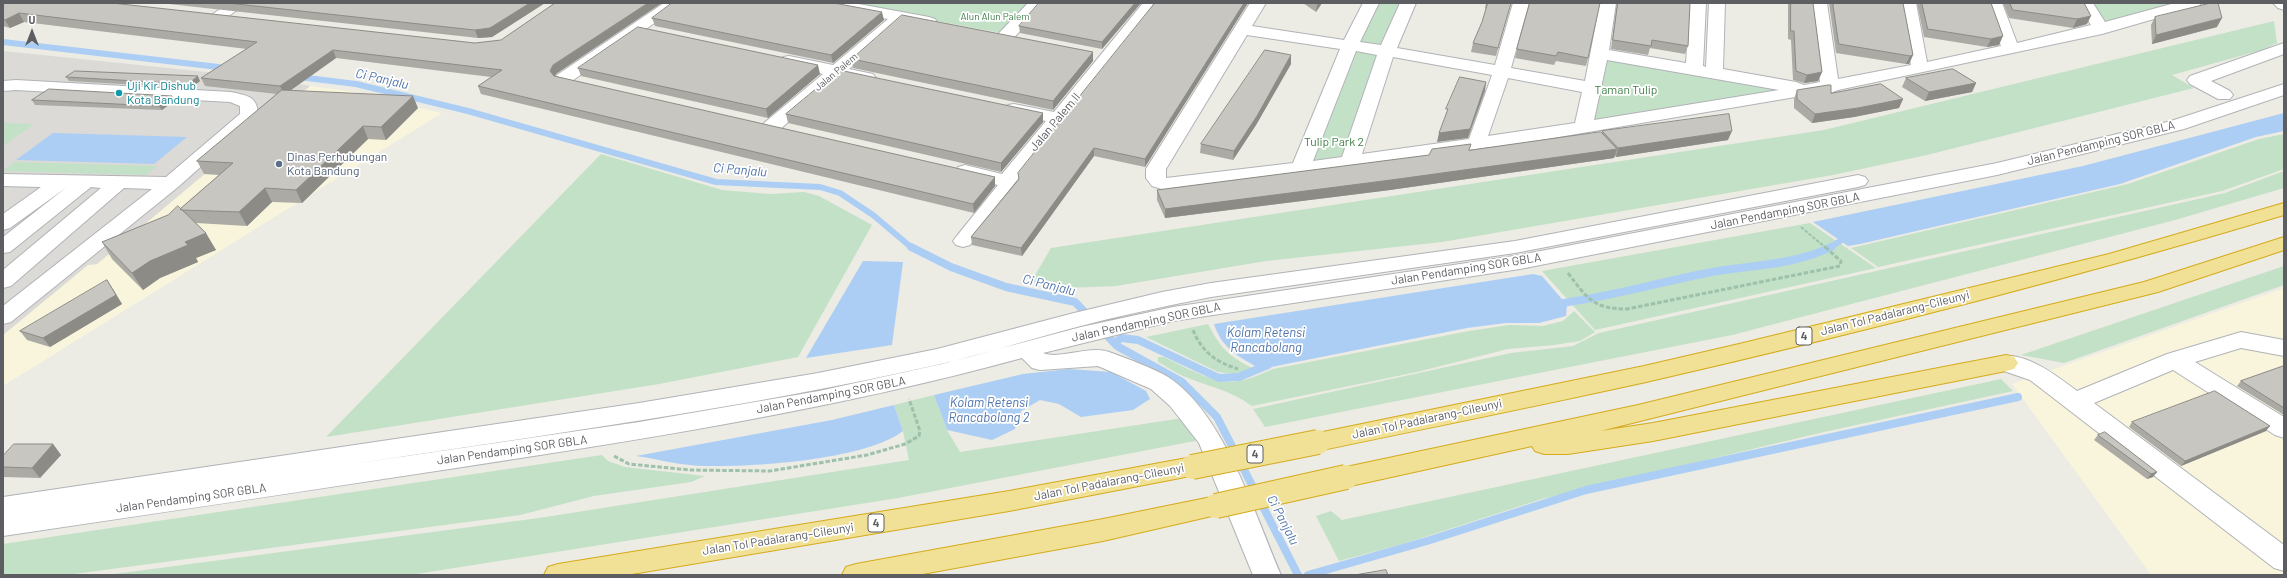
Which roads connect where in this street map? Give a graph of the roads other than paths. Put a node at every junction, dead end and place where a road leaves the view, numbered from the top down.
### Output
1 (239, 3) edge
2 (675, 3) edge
3 (827, 3) edge
4 (1037, 3) edge
5 (1151, 3) edge
6 (1258, 3) edge
7 (1371, 3) edge
8 (1408, 3) edge
9 (1521, 3) edge
10 (1608, 3) edge
11 (1698, 3) edge
12 (1717, 3) edge
13 (1820, 3) edge
14 (1908, 3) edge
15 (1994, 3) edge
16 (2086, 3) edge
17 (2193, 3) edge
18 (2281, 3) edge
19 (2284, 5) edge
20 (900, 17) junction
21 (240, 19) edge
22 (945, 25) edge
23 (638, 29) junction
24 (1240, 29) junction
25 (2102, 29) junction
26 (660, 34) edge
27 (1005, 37) edge
28 (1350, 45) junction
29 (2010, 48) junction
30 (2284, 48) edge
31 (1387, 51) junction
32 (1086, 53) edge
33 (1600, 54) junction
34 (776, 58) edge
35 (1109, 58) junction
36 (1920, 68) junction
37 (1694, 70) junction
38 (837, 71) junction
39 (1501, 73) junction
40 (1714, 73) junction
41 (2284, 75) edge
42 (883, 81) edge
43 (586, 84) edge
44 (3, 86) edge
45 (1592, 88) junction
46 (1821, 89) junction
47 (2284, 89) edge
48 (2224, 95) junction
49 (997, 105) edge
50 (1058, 118) junction
51 (1583, 128) junction
52 (794, 132) edge
53 (1476, 144) junction
54 (1350, 162) junction
55 (946, 167) edge
56 (1300, 169) junction
57 (61, 181) junction
58 (1007, 181) junction
59 (1859, 181) junction
60 (86, 182) junction
61 (7, 183) edge
62 (118, 183) junction
63 (171, 183) junction
64 (1878, 193) junction
65 (2284, 209) edge
66 (3, 224) edge
67 (963, 241) dead end
68 (2284, 244) edge
69 (3, 247) edge
70 (3, 281) edge
71 (1173, 308) junction
72 (3, 317) edge
73 (1077, 327) junction
74 (2284, 348) edge
75 (1028, 349) junction
76 (2175, 360) junction
77 (2006, 363) joint
78 (2076, 401) junction
79 (2284, 429) edge
80 (1517, 441) junction
81 (3, 507) edge
82 (3, 526) edge
83 (2278, 548) edge
84 (558, 575) edge
85 (856, 575) edge
86 (1267, 575) edge

1 - 21 street
2 - 23 street
3 - 20 street
4 - 27 street
5 - 35 street, Jalan Palem II
6 - 24 street
7 - 28 street
8 - 31 street
9 - 39 street
10 - 33 street
11 - 37 street
12 - 40 street
13 - 46 street
14 - 36 street
15 - 29 street
16 - 25 street
17 - 25 street
18 - 19 street
20 - 22 street
20 - 38 street, Jalan Palem
23 - 26 street
23 - 43 street
24 - 28 street
24 - 56 street
25 - 29 street
28 - 31 street
28 - 56 street
29 - 36 street
30 - 48 street
31 - 39 street
31 - 54 street
32 - 35 street
33 - 37 street
33 - 45 street
34 - 38 street
35 - 50 street, Jalan Palem II
36 - 46 street
37 - 40 street
38 - 42 street
38 - 52 street, Jalan Palem
39 - 45 street
39 - 53 street
40 - 46 street
41 - 48 street, Jalan Pendamping SOR GBLA
44 - 63 street
45 - 51 street
46 - 51 street
47 - 64 street, Jalan Pendamping SOR GBLA
48 - 59 street, Jalan Pendamping SOR GBLA
49 - 50 street
50 - 58 street, Jalan Palem II
51 - 53 street
53 - 54 street
54 - 56 street
55 - 58 street
57 - 60 street
57 - 61 street
57 - 66 street
58 - 67 street, Jalan Palem II
59 - 64 street
59 - 71 street, Jalan Pendamping SOR GBLA
60 - 62 street
60 - 69 street
62 - 63 street
62 - 70 street
63 - 72 street
64 - 71 street, Jalan Pendamping SOR GBLA
65 - 84 highway, Jalan Tol Padalarang–Cileunyi / 4, bridge
68 - 80 highway
71 - 73 street, Jalan Pendamping SOR GBLA
73 - 75 street, Jalan Pendamping SOR GBLA
73 - 81 street, Jalan Pendamping SOR GBLA
74 - 76 street
75 - 82 street, Jalan Pendamping SOR GBLA
75 - 86 street
76 - 78 street
76 - 79 street
77 - 78 street
77 - 80 highway
78 - 83 street
80 - 85 highway, bridge

